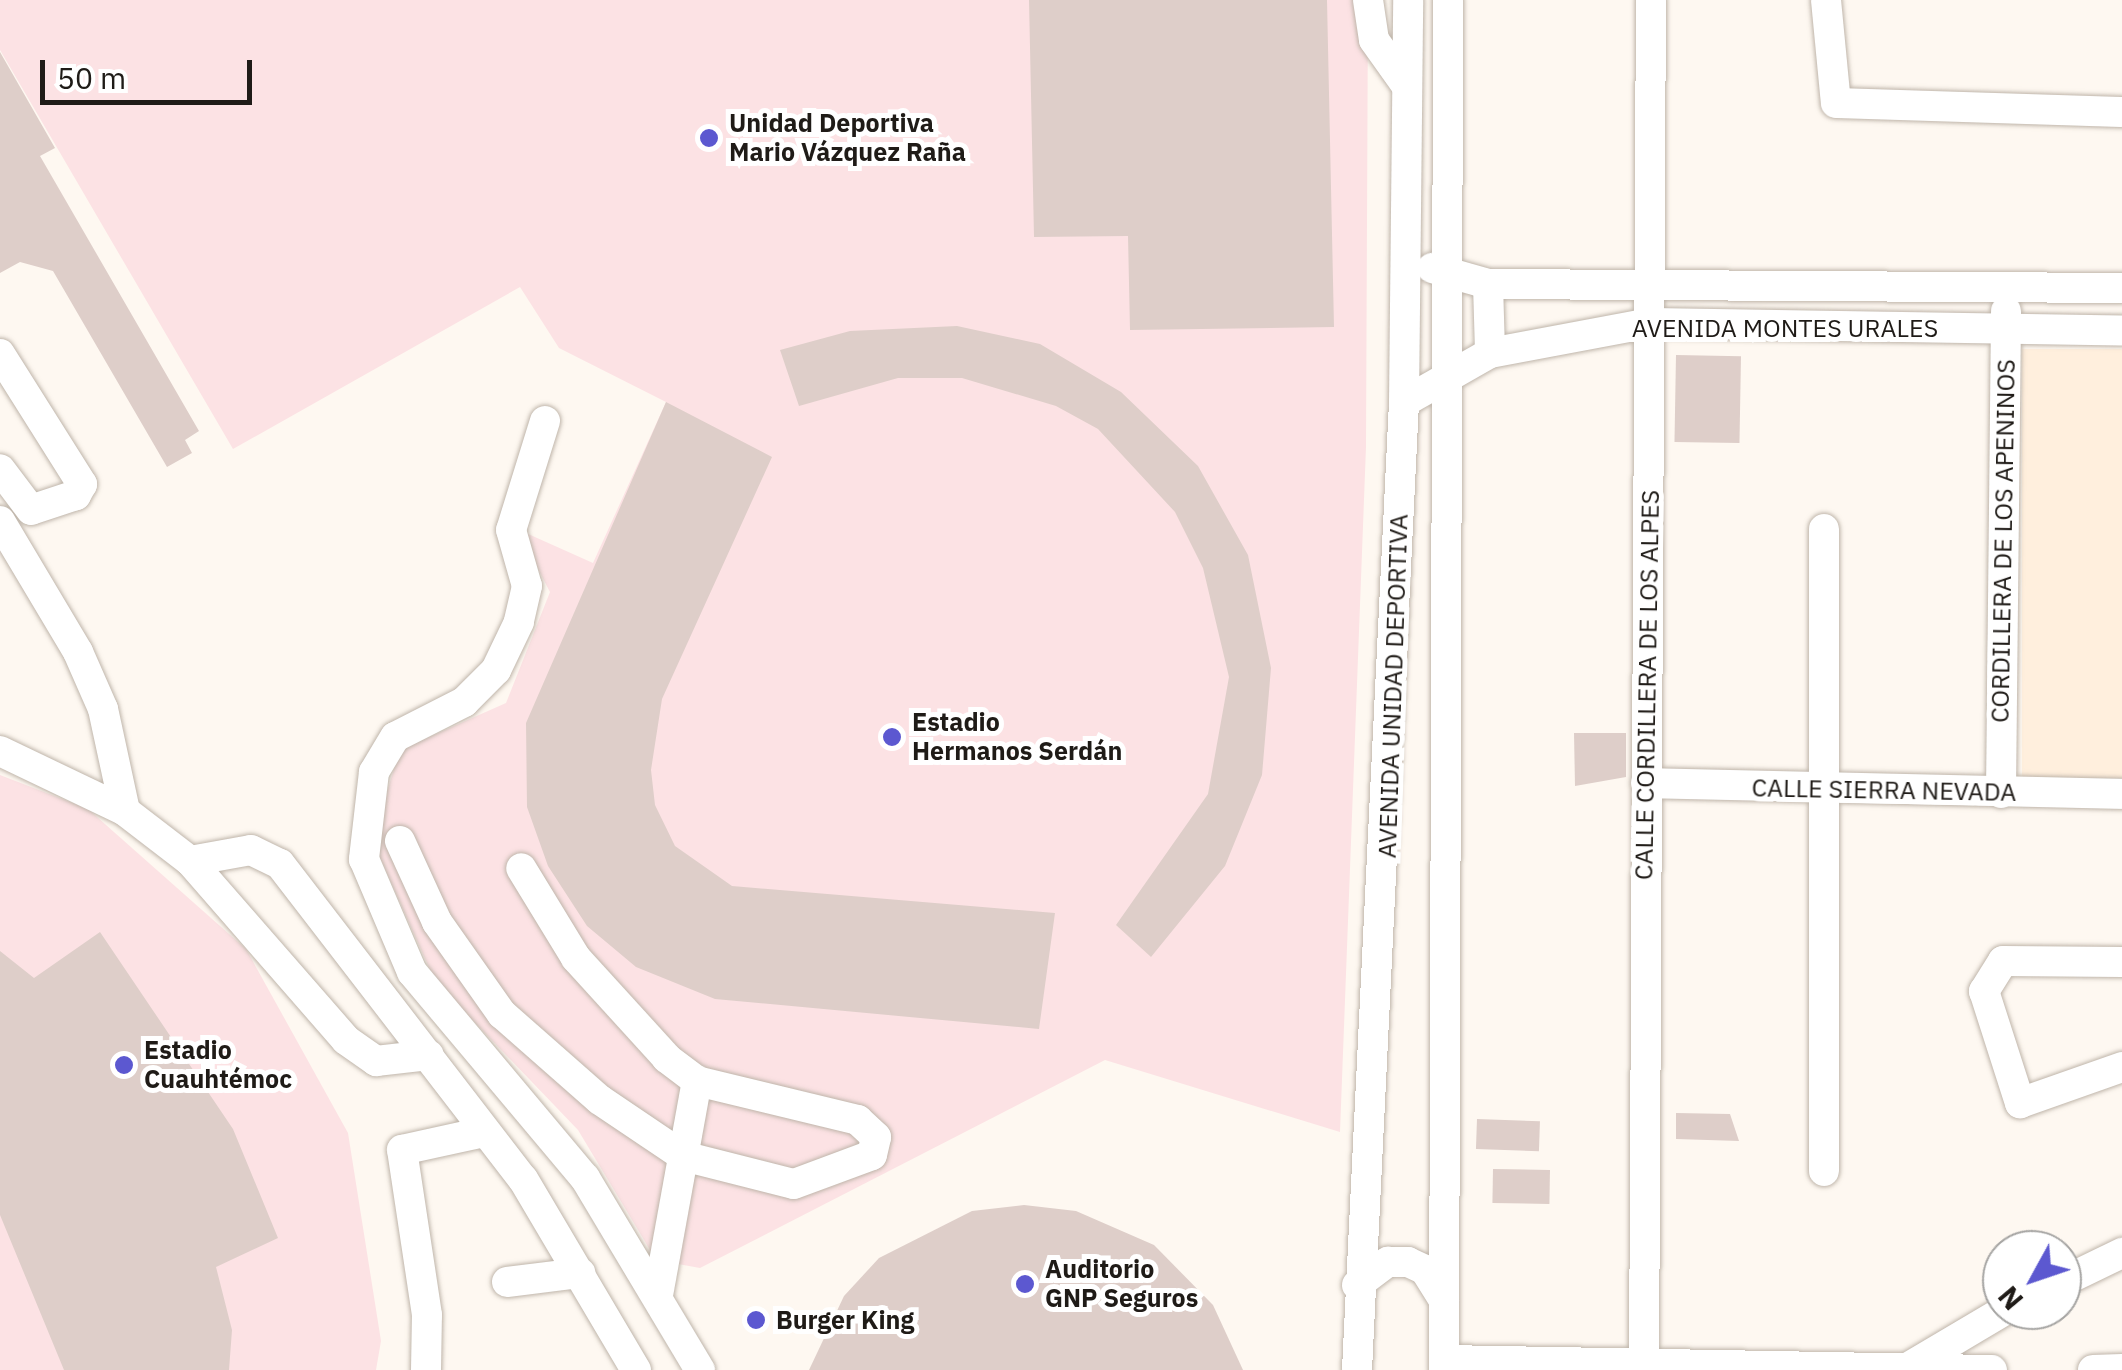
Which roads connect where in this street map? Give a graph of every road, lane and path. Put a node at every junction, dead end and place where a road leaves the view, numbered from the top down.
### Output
1 (1368, 0) edge
2 (1408, 0) edge
3 (1448, 0) edge
4 (1651, 0) edge
5 (1826, 0) edge
6 (1406, 85) junction
7 (2122, 112) edge
8 (1405, 251) junction
9 (1449, 272) junction
10 (1488, 284) junction
11 (1651, 287) junction
12 (2122, 288) edge
13 (2006, 289) junction
14 (1651, 324) junction
15 (2006, 329) junction
16 (2122, 330) edge
17 (1490, 353) junction
18 (0, 354) edge
19 (1448, 372) junction
20 (1404, 402) junction
21 (545, 421) dead end
22 (0, 469) edge
23 (0, 520) edge
24 (1824, 530) dead end
25 (0, 751) edge
26 (1646, 783) junction
27 (1826, 789) junction
28 (2000, 793) junction
29 (2122, 794) edge
30 (125, 811) junction
31 (400, 841) dead end
32 (190, 860) junction
33 (521, 868) dead end
34 (2122, 962) edge
35 (429, 1055) junction
36 (2122, 1068) edge
37 (698, 1081) junction
38 (484, 1132) junction
39 (684, 1156) junction
40 (1824, 1171) dead end
41 (2122, 1254) edge
42 (580, 1273) junction
43 (2082, 1273) edge
44 (507, 1282) dead end
45 (1357, 1285) junction
46 (658, 1294) junction
47 (1445, 1304) junction
48 (1982, 1324) edge
49 (1444, 1365) edge
50 (1909, 1367) junction
51 (1644, 1368) edge
52 (1846, 1368) edge
53 (2122, 1368) edge
54 (426, 1370) edge
55 (636, 1370) edge
56 (700, 1370) edge
57 (1357, 1370) edge
58 (1992, 1370) edge
59 (2093, 1370) edge

1 - 6 street
2 - 6 street, AVENIDA UNIDAD DEPORTIVA
3 - 9 street, AVENIDA UNIDAD DEPORTIVA
4 - 11 street, CALLE CORDILLERA DE LOS ALPES
5 - 7 street
6 - 8 street, AVENIDA UNIDAD DEPORTIVA
8 - 9 street, AVENIDA MONTES URALES
8 - 20 street, AVENIDA UNIDAD DEPORTIVA
9 - 10 street, AVENIDA MONTES URALES
9 - 19 street, AVENIDA UNIDAD DEPORTIVA
10 - 11 street, AVENIDA MONTES URALES
10 - 17 street
11 - 13 street, AVENIDA MONTES URALES
11 - 14 street, CALLE CORDILLERA DE LOS ALPES
12 - 13 street, AVENIDA MONTES URALES
13 - 15 street, CORDILLERA DE LOS APENINOS
14 - 15 street, AVENIDA MONTES URALES
14 - 17 street, AVENIDA MONTES URALES
14 - 26 street, CALLE CORDILLERA DE LOS ALPES
15 - 16 street, AVENIDA MONTES URALES
15 - 28 street, CORDILLERA DE LOS APENINOS
17 - 19 street, AVENIDA MONTES URALES
18 - 22 street
19 - 20 street, AVENIDA MONTES URALES
19 - 47 street, AVENIDA UNIDAD DEPORTIVA
20 - 45 street, AVENIDA UNIDAD DEPORTIVA
21 - 46 street
23 - 30 street
24 - 27 street
25 - 30 street
26 - 27 street, CALLE SIERRA NEVADA
26 - 51 street, CALLE CORDILLERA DE LOS ALPES
27 - 28 street, CALLE SIERRA NEVADA
27 - 40 street
28 - 29 street, CALLE SIERRA NEVADA
30 - 32 street
31 - 39 street
32 - 35 street
32 - 35 street
33 - 37 street
34 - 36 street
35 - 38 street
37 - 39 street
37 - 39 street
38 - 42 street
38 - 54 street
39 - 46 street
41 - 43 street
42 - 44 street
42 - 55 street
45 - 47 street
45 - 57 street, AVENIDA UNIDAD DEPORTIVA
46 - 56 street
47 - 49 street, AVENIDA UNIDAD DEPORTIVA
48 - 50 street
49 - 51 street
50 - 52 street
50 - 58 street
51 - 52 street
53 - 59 street

